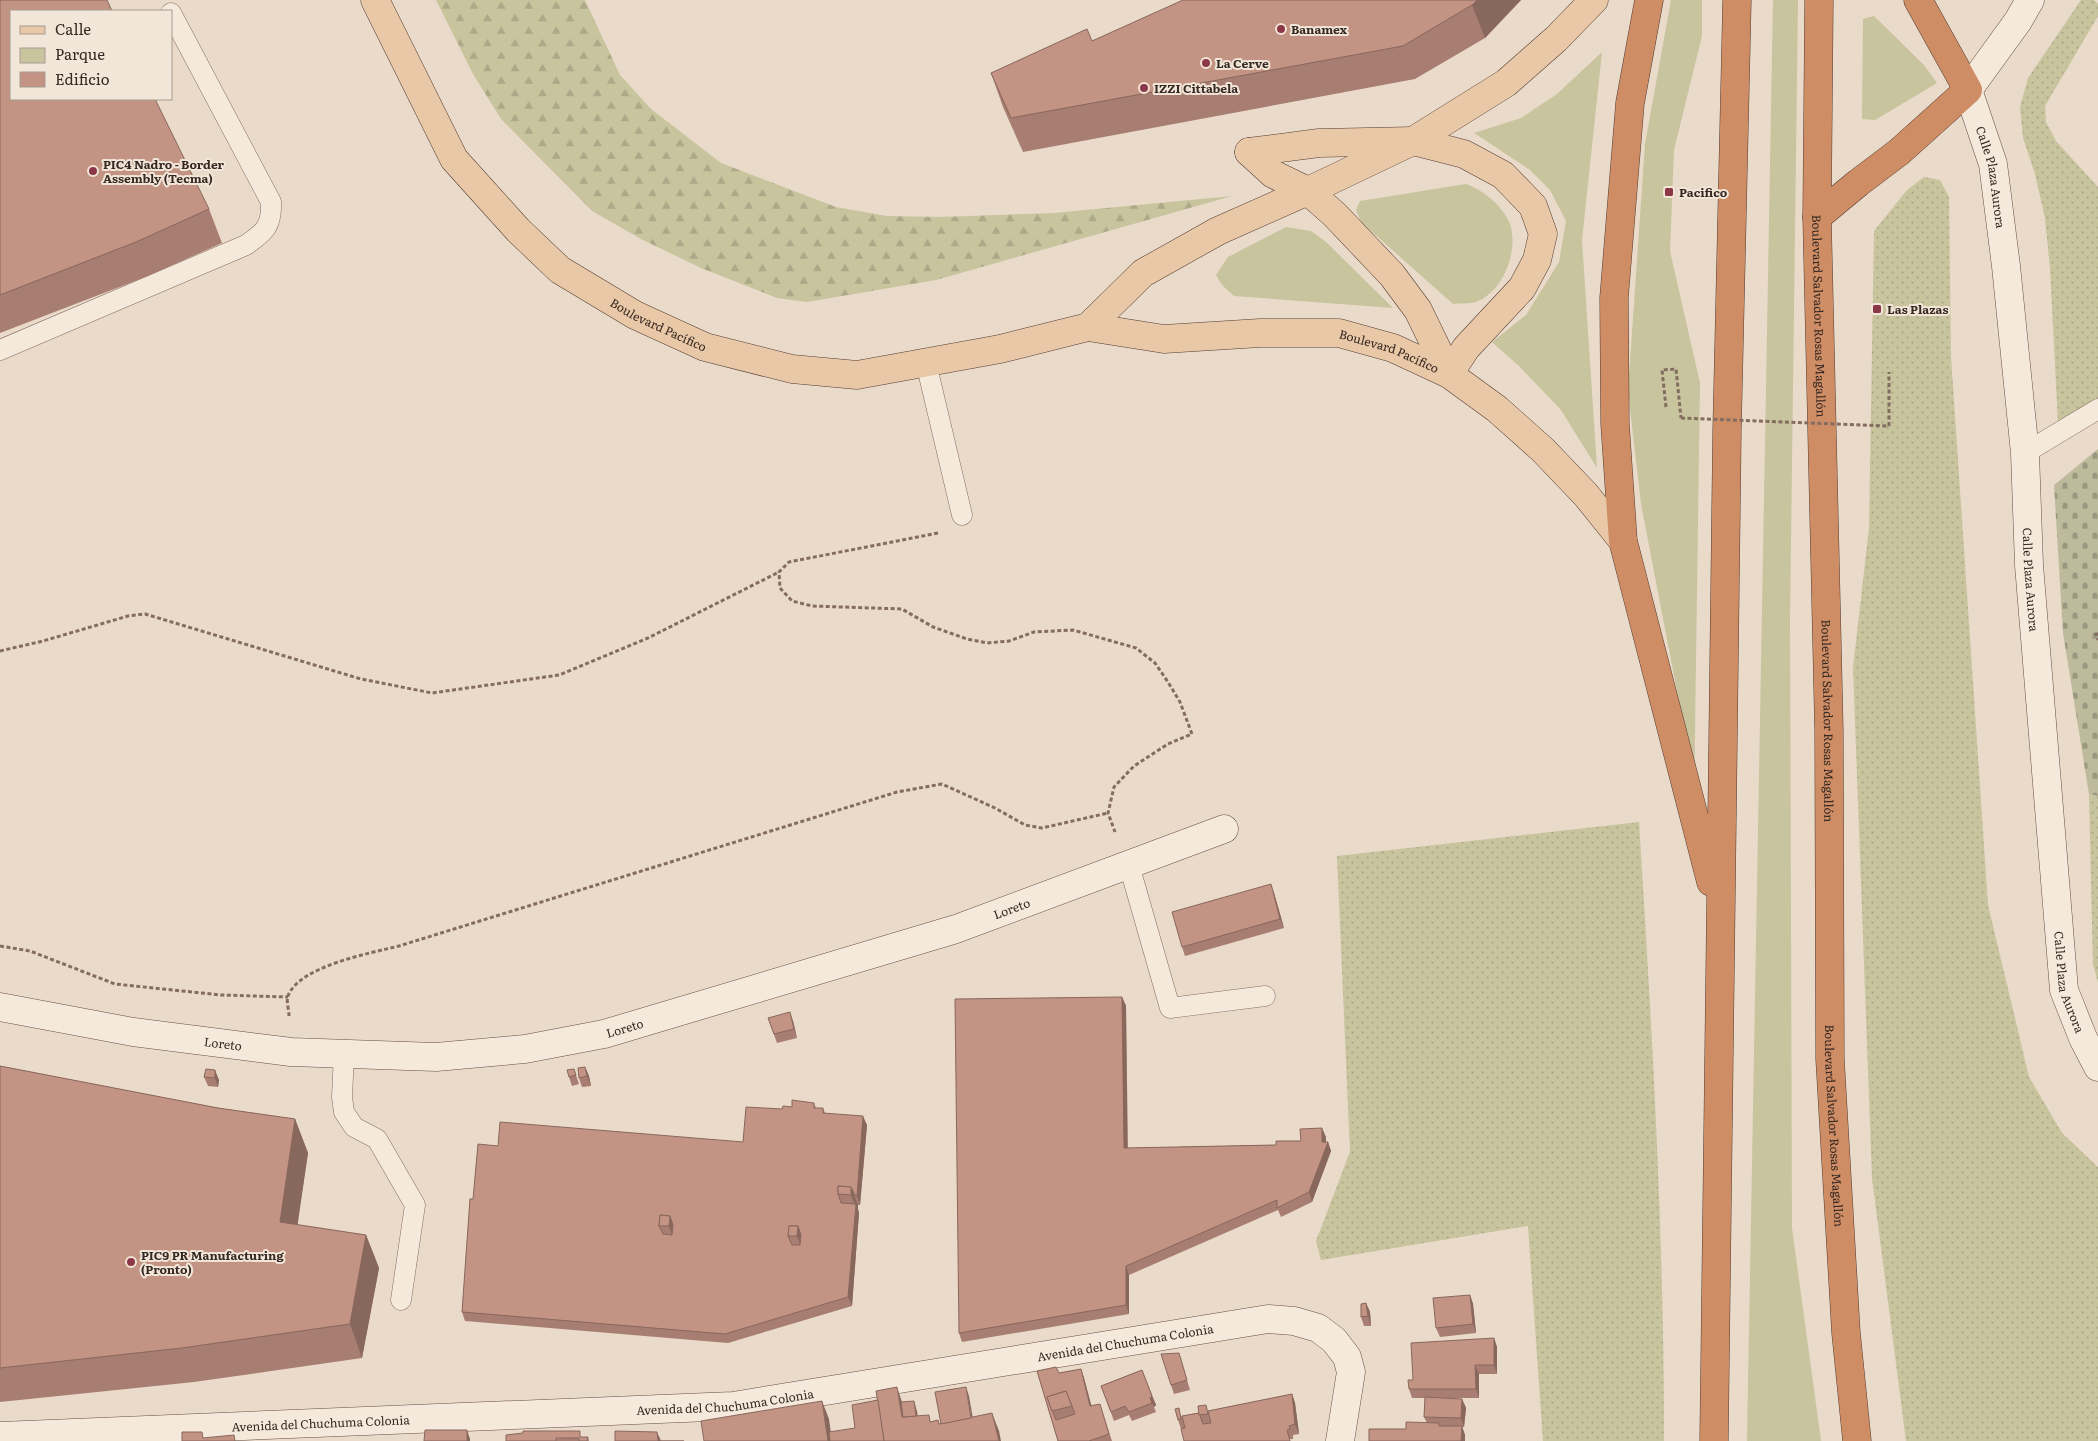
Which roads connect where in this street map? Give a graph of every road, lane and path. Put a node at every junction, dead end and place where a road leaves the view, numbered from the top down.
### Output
1 (375, 0) edge
2 (1594, 0) edge
3 (1648, 0) edge
4 (1736, 0) edge
5 (1819, 0) edge
6 (1918, 0) edge
7 (2030, 0) edge
8 (172, 14) edge
9 (1968, 90) junction
10 (1413, 141) junction
11 (1308, 191) junction
12 (1817, 218) junction
13 (1088, 327) junction
14 (0, 350) edge
15 (926, 363) junction
16 (1889, 372) dead end
17 (1449, 374) junction
18 (1666, 407) dead end
19 (2098, 409) edge
20 (2025, 453) junction
21 (962, 515) joint
22 (1623, 542) junction
23 (779, 572) junction
24 (2098, 634) edge
25 (2098, 640) edge
26 (0, 650) edge
27 (1108, 813) junction
28 (1224, 829) dead end
29 (1128, 865) junction
30 (1720, 915) junction
31 (0, 946) edge
32 (1265, 996) dead end
33 (288, 997) junction
34 (0, 1007) edge
35 (291, 1052) junction
36 (344, 1054) junction
37 (2098, 1066) edge
38 (401, 1300) dead end
39 (0, 1436) edge
40 (1340, 1441) edge
41 (1714, 1441) edge
42 (1857, 1441) edge

1 - 15 main road, Boulevard Pacífico
2 - 10 main road
3 - 22 highway
4 - 30 highway
5 - 12 highway, Boulevard Salvador Rosas Magallón
6 - 9 highway
7 - 9 street
8 - 14 lane
9 - 12 highway
9 - 20 street, Calle Plaza Aurora
10 - 11 main road
10 - 11 main road
10 - 17 main road
11 - 13 main road
11 - 17 main road
12 - 42 highway, Boulevard Salvador Rosas Magallón
13 - 15 main road, Boulevard Pacífico
13 - 17 main road, Boulevard Pacífico
15 - 21 lane
16 - 18 path, bridge
17 - 22 main road, Boulevard Pacífico
19 - 20 lane
20 - 37 street, Calle Plaza Aurora
21 - 23 path
22 - 30 highway
23 - 26 path
23 - 27 path
24 - 25 path
27 - 29 path
27 - 33 path
28 - 29 street, Loreto
29 - 32 lane
29 - 36 street, Loreto
30 - 41 highway
31 - 33 path
33 - 35 path
34 - 35 street, Loreto
35 - 36 street, Loreto
36 - 38 lane
39 - 40 street, Avenida del Chuchuma Colonia

